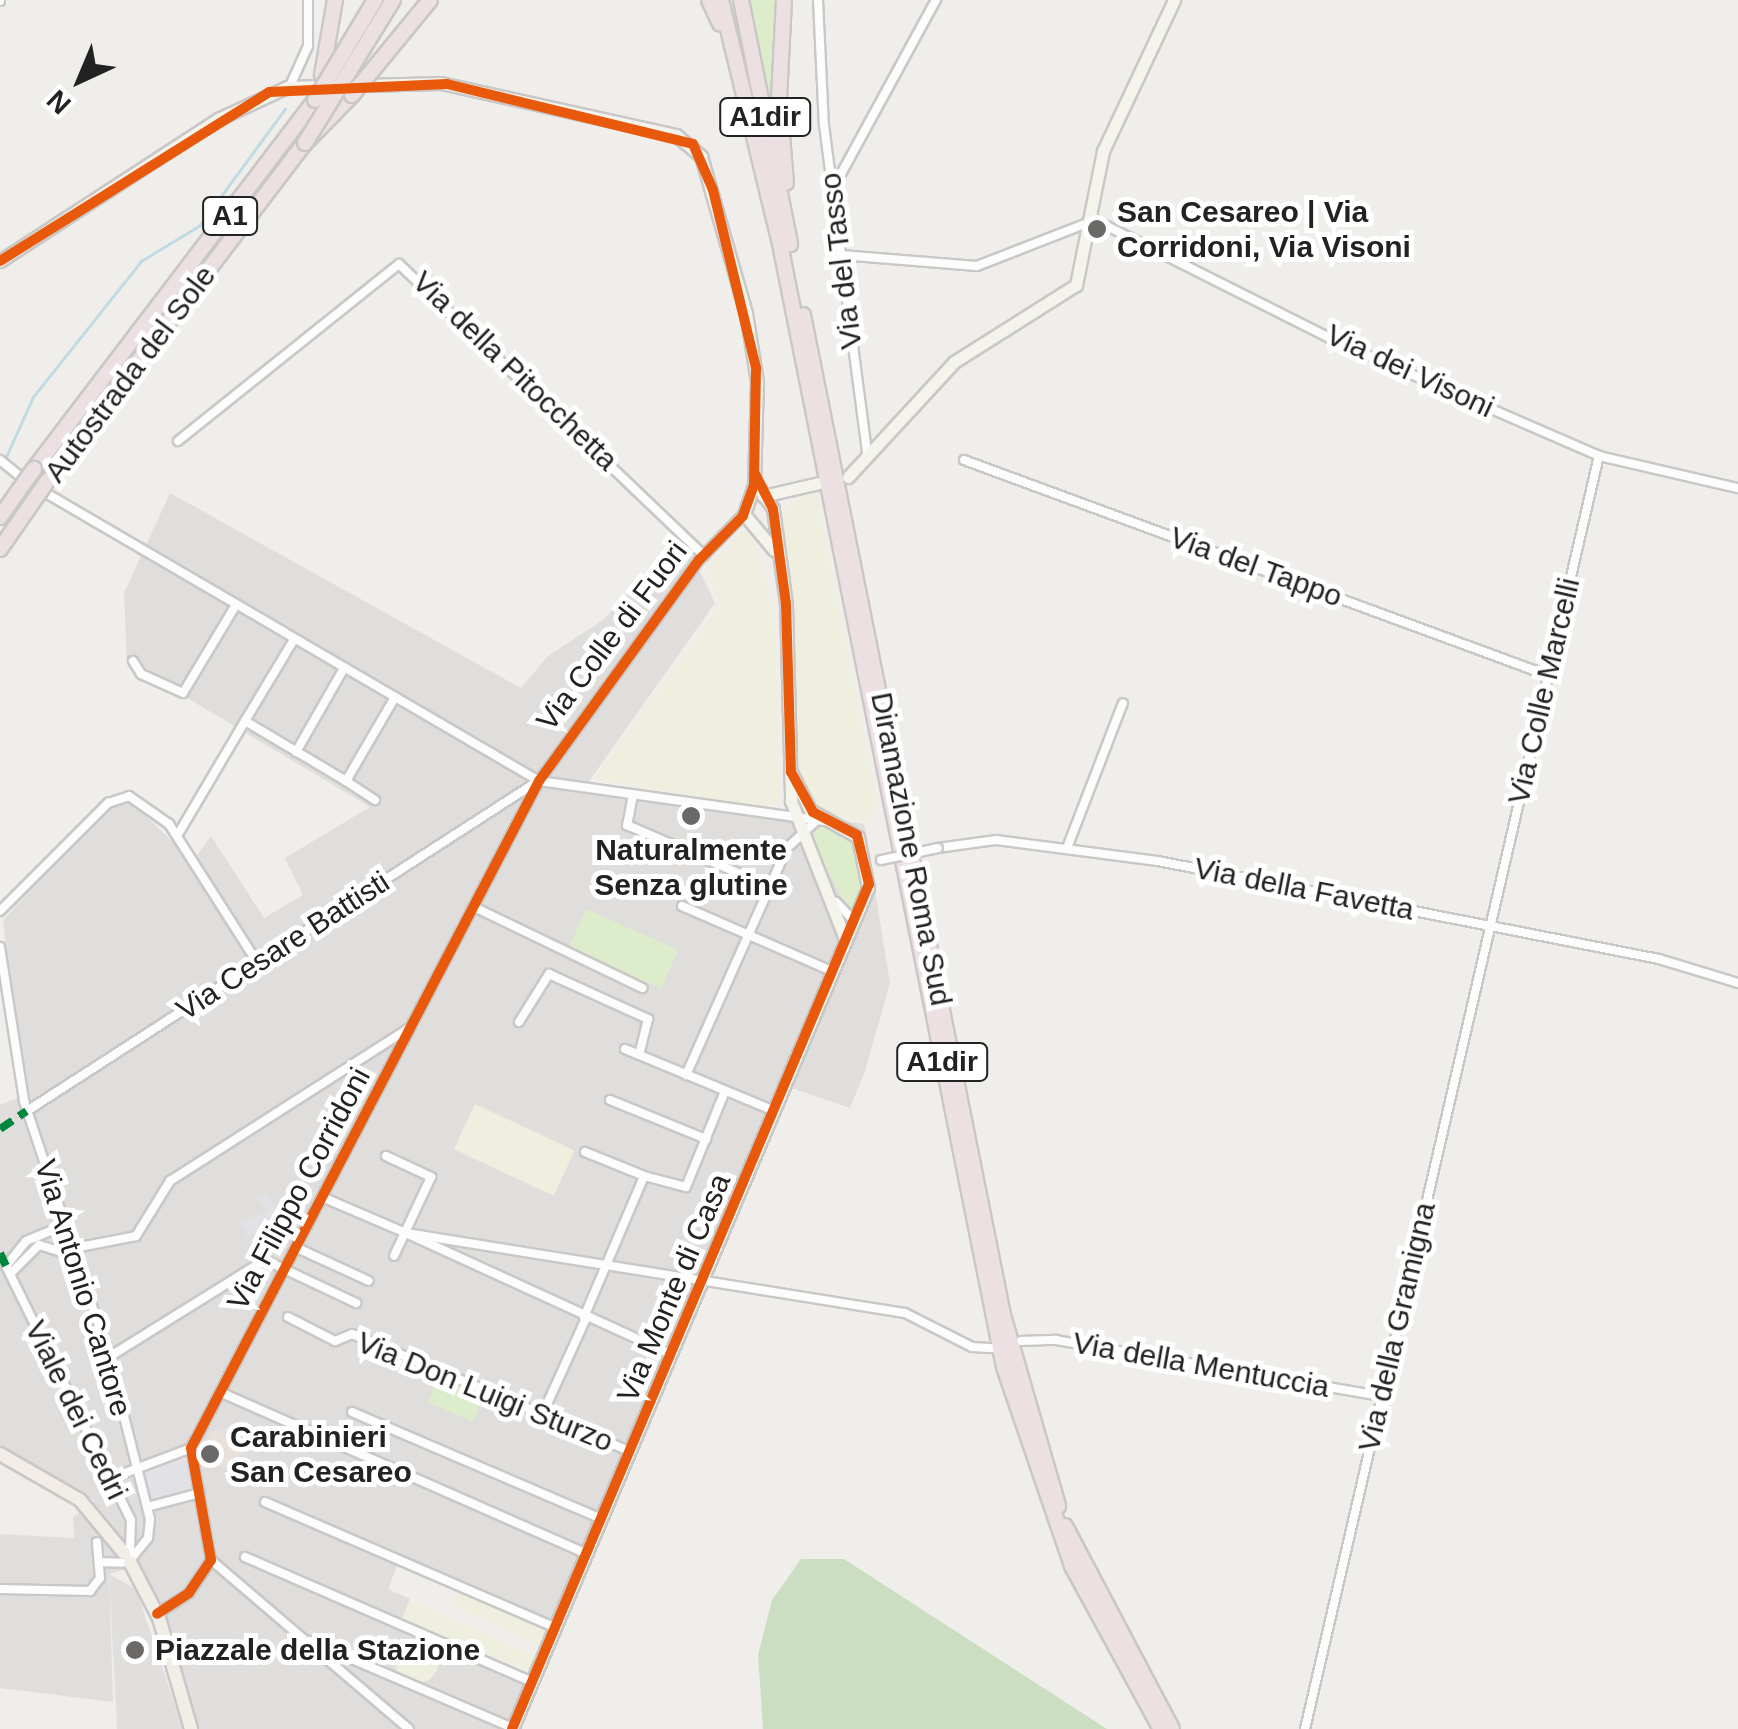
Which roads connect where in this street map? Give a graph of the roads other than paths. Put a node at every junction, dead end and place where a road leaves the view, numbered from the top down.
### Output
1 (308, 0) edge
2 (335, 0) edge
3 (375, 0) edge
4 (393, 0) edge
5 (430, 0) edge
6 (709, 0) edge
7 (721, 0) edge
8 (741, 0) edge
9 (784, 0) edge
10 (818, 0) edge
11 (936, 0) edge
12 (1174, 0) edge
13 (742, 80) junction
14 (290, 86) junction
15 (315, 100) junction
16 (305, 144) junction
17 (833, 186) junction
18 (1095, 220) junction
19 (788, 234) junction
20 (841, 255) junction
21 (0, 261) edge
22 (178, 441) dead end
23 (1599, 456) junction
24 (0, 460) edge
25 (964, 460) dead end
26 (870, 461) junction
27 (848, 476) dead end
28 (819, 483) dead end
29 (1738, 488) edge
30 (787, 490) junction
31 (756, 498) junction
32 (773, 512) junction
33 (744, 514) junction
34 (0, 517) edge
35 (754, 524) junction
36 (734, 529) junction
37 (0, 548) edge
38 (774, 550) junction
39 (704, 555) junction
40 (234, 608) junction
41 (293, 641) junction
42 (133, 661) dead end
43 (344, 670) junction
44 (1548, 675) junction
45 (394, 698) junction
46 (1123, 703) dead end
47 (245, 722) junction
48 (296, 752) junction
49 (346, 781) junction
50 (539, 781) junction
51 (794, 790) junction
52 (634, 795) junction
53 (375, 800) dead end
54 (773, 814) junction
55 (798, 817) junction
56 (821, 820) junction
57 (802, 832) junction
58 (177, 836) junction
59 (1067, 848) junction
60 (867, 863) junction
61 (768, 886) junction
62 (836, 902) junction
63 (682, 906) dead end
64 (474, 908) junction
65 (0, 911) edge
66 (855, 922) junction
67 (1488, 925) junction
68 (745, 934) junction
69 (0, 947) edge
70 (844, 948) junction
71 (258, 962) junction
72 (834, 972) junction
73 (1738, 983) edge
74 (642, 988) dead end
75 (519, 1022) dead end
76 (410, 1028) junction
77 (625, 1049) dead end
78 (640, 1055) junction
79 (686, 1075) junction
80 (725, 1091) junction
81 (610, 1100) dead end
82 (27, 1111) junction
83 (775, 1111) junction
84 (706, 1140) junction
85 (586, 1152) dead end
86 (386, 1156) dead end
87 (644, 1176) junction
88 (322, 1197) junction
89 (66, 1224) junction
90 (406, 1233) junction
91 (73, 1246) junction
92 (296, 1247) junction
93 (394, 1256) dead end
94 (606, 1264) junction
95 (286, 1266) junction
96 (5, 1270) edge
97 (704, 1280) junction
98 (369, 1281) dead end
99 (356, 1303) dead end
100 (288, 1317) dead end
101 (585, 1318) junction
102 (1022, 1342) dead end
103 (994, 1348) dead end
104 (672, 1355) junction
105 (109, 1357) junction
106 (222, 1394) junction
107 (1380, 1396) junction
108 (352, 1412) dead end
109 (543, 1414) junction
110 (190, 1448) junction
111 (631, 1452) junction
112 (0, 1454) edge
113 (136, 1466) junction
114 (109, 1479) junction
115 (200, 1493) junction
116 (264, 1502) dead end
117 (147, 1507) junction
118 (602, 1519) junction
119 (130, 1520) junction
120 (150, 1524) junction
121 (97, 1542) dead end
122 (588, 1554) junction
123 (244, 1557) dead end
124 (124, 1559) junction
125 (211, 1560) junction
126 (99, 1562) junction
127 (0, 1589) edge
128 (157, 1614) junction
129 (556, 1628) junction
130 (299, 1636) junction
131 (533, 1682) junction
132 (512, 1728) edge
133 (190, 1729) edge
134 (409, 1729) edge
135 (1160, 1729) edge
136 (1172, 1729) edge
137 (1304, 1729) edge

1 - 14 street
2 - 15 highway
3 - 15 highway, Autostrada del Sole / A1, bridge
4 - 16 highway, Autostrada del Sole / A1, bridge
5 - 16 highway, bridge
6 - 13 highway
7 - 13 highway, A1dir
8 - 19 highway, Diramazione Roma Sud / A1dir
9 - 19 highway
10 - 17 street, Via del Tasso
11 - 17 street
12 - 18 street
13 - 135 highway, Diramazione Roma Sud / A1dir
14 - 21 street
14 - 31 street
15 - 34 highway, Autostrada del Sole / A1, bridge
16 - 37 highway, Autostrada del Sole / A1, bridge
17 - 20 street, Via del Tasso
18 - 20 street
18 - 23 street, Via dei Visoni
18 - 26 street
19 - 136 highway, Diramazione Roma Sud / A1dir
20 - 26 street, Via del Tasso
22 - 39 street, Via della Pitocchetta
23 - 29 street, Via dei Visoni
23 - 44 street, Via Colle Marcelli
24 - 40 street
25 - 44 street, Via del Tappo
26 - 27 street
28 - 30 street
30 - 31 street
30 - 32 street
31 - 32 street
31 - 33 street
32 - 35 street, Via Colle di Fuori
32 - 38 street
33 - 35 street
33 - 36 street, Via Colle di Fuori
35 - 36 street, Via Colle di Fuori
35 - 38 street
36 - 39 street, Via Colle di Fuori
38 - 51 street
39 - 50 street, Via Colle di Fuori
40 - 41 street
40 - 42 street
41 - 43 street
41 - 47 street
43 - 45 street
43 - 48 street
44 - 67 street, Via Colle Marcelli
45 - 49 street
45 - 50 street
46 - 59 street
47 - 48 street
47 - 58 street
48 - 49 street
49 - 53 street
50 - 52 street
50 - 64 street, Via Filippo Corridoni
50 - 71 street, Via Cesare Battisti
51 - 54 street
51 - 55 street
51 - 56 street
52 - 54 street
52 - 61 street
54 - 55 street
55 - 56 street
55 - 57 street
56 - 57 street
56 - 60 street
57 - 61 street
57 - 62 street
58 - 65 street
58 - 71 street
59 - 60 street, Via della Favetta, bridge
59 - 67 street, Via della Favetta
60 - 66 street, Via Monte di Casa
61 - 68 street
62 - 66 street
62 - 70 street
63 - 68 street
64 - 74 street
64 - 76 street, Via Filippo Corridoni
66 - 70 street, Via Monte di Casa
67 - 73 street, Via della Favetta
67 - 107 street, Via della Gramigna
68 - 72 street
68 - 79 street
69 - 82 street, Via Antonio Cantore
70 - 72 street, Via Monte di Casa
71 - 82 street, Via Cesare Battisti
72 - 83 street, Via Monte di Casa
75 - 78 street
76 - 88 street, Via Filippo Corridoni
76 - 91 street
77 - 78 street
78 - 79 street
79 - 80 street
80 - 83 street
80 - 84 street
81 - 84 street
82 - 89 street, Via Antonio Cantore
83 - 97 street, Via Monte di Casa
84 - 87 street
85 - 87 street
86 - 90 street
87 - 94 street
88 - 90 street
88 - 92 street, Via Filippo Corridoni
89 - 91 street, Via Antonio Cantore
89 - 96 street
90 - 93 street
90 - 94 street
90 - 101 street
91 - 96 street
91 - 105 street, Via Antonio Cantore
92 - 95 street, Via Filippo Corridoni
92 - 98 street
94 - 97 street
94 - 101 street
95 - 99 street
95 - 105 street
95 - 106 street, Via Filippo Corridoni
96 - 114 street, Viale dei Cedri
97 - 103 street
97 - 104 street, Via Monte di Casa
100 - 109 street, Via Don Luigi Sturzo
101 - 104 street
101 - 109 street
102 - 107 street, Via della Mentuccia
104 - 111 street, Via Monte di Casa
105 - 113 street, Via Antonio Cantore
106 - 110 street, Via Filippo Corridoni
106 - 122 street
107 - 137 street, Via della Gramigna
108 - 118 street
109 - 111 street, Via Don Luigi Sturzo
110 - 113 street
110 - 115 street
111 - 118 street, Via Monte di Casa
112 - 124 main road
113 - 114 street
113 - 117 street, Via Antonio Cantore
114 - 119 street, Viale dei Cedri
115 - 117 street
115 - 125 street
116 - 129 street
117 - 120 street, Via Antonio Cantore
118 - 122 street, Via Monte di Casa
119 - 120 street
119 - 124 street, Viale dei Cedri
120 - 124 street
121 - 126 street
122 - 129 street, Via Monte di Casa
123 - 131 street
124 - 126 street
124 - 128 main road
125 - 128 street
125 - 130 street
126 - 127 street
128 - 133 main road
129 - 131 street, Via Monte di Casa
130 - 132 street
130 - 134 street
131 - 132 street, Via Monte di Casa

